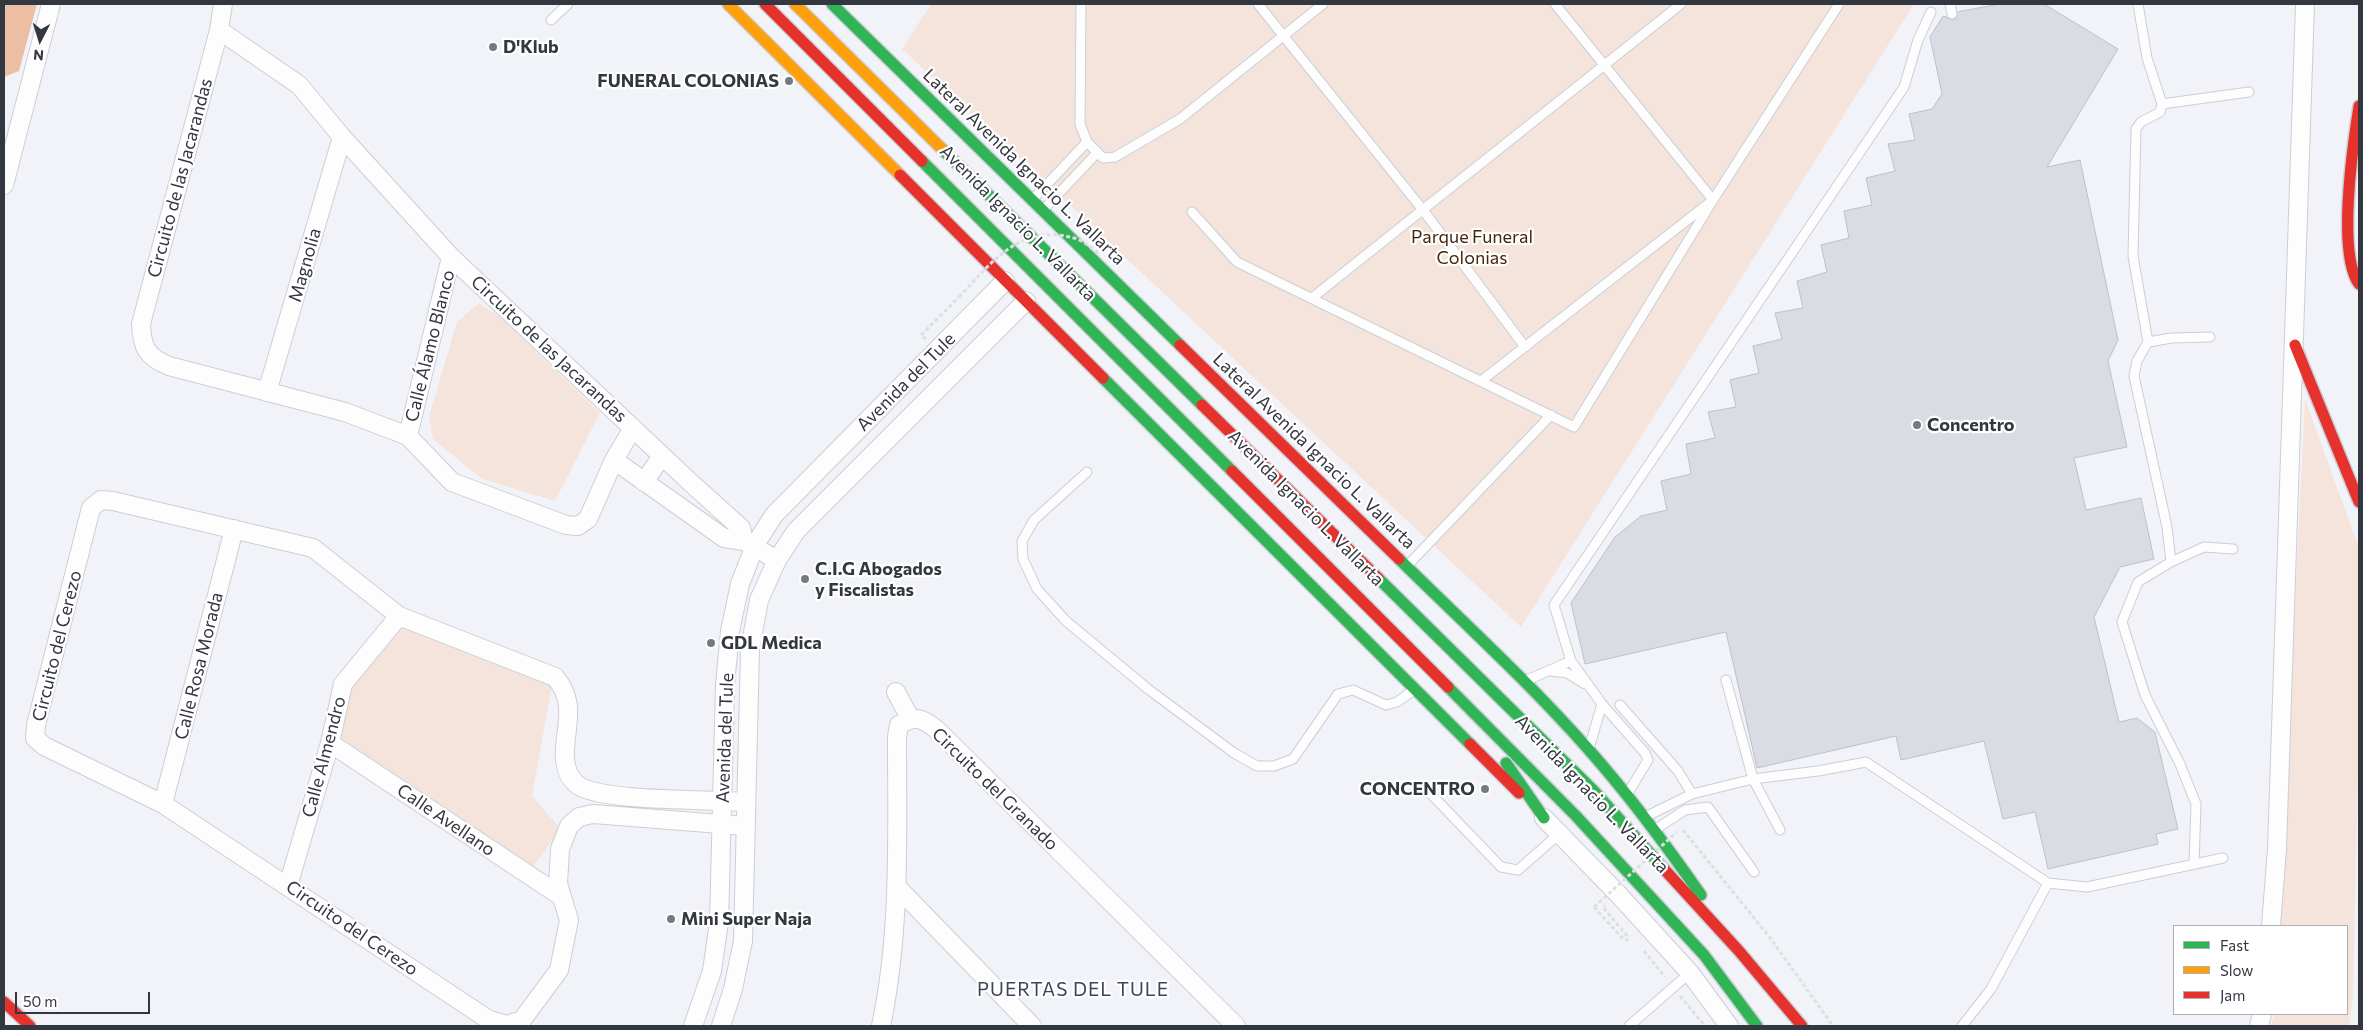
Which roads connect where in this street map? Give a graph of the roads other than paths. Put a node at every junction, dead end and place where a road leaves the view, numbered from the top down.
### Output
1 (51, 4) edge
2 (222, 4) edge
3 (568, 4) edge
4 (728, 4) edge
5 (765, 4) edge
6 (795, 4) edge
7 (832, 4) edge
8 (1081, 4) edge
9 (1258, 4) edge
10 (1323, 4) edge
11 (1555, 4) edge
12 (1681, 4) edge
13 (1839, 4) edge
14 (1950, 4) edge
15 (2138, 4) edge
16 (2305, 4) edge
17 (1931, 12) dead end
18 (1952, 14) dead end
19 (551, 20) dead end
20 (219, 30) junction
21 (1284, 35) junction
22 (1604, 65) junction
23 (2249, 92) dead end
24 (2162, 104) junction
25 (2359, 106) edge
26 (342, 137) junction
27 (1087, 142) junction
28 (1097, 153) junction
29 (4, 185) edge
30 (1032, 199) junction
31 (1713, 200) junction
32 (1043, 210) junction
33 (1423, 210) junction
34 (1192, 212) dead end
35 (452, 257) junction
36 (1005, 280) junction
37 (2359, 284) edge
38 (1312, 298) junction
39 (1026, 301) junction
40 (2210, 337) dead end
41 (2148, 342) junction
42 (2294, 345) junction
43 (1526, 347) junction
44 (1481, 381) junction
45 (267, 392) junction
46 (1551, 415) junction
47 (633, 428) junction
48 (408, 436) junction
49 (662, 456) junction
50 (614, 460) junction
51 (1087, 472) dead end
52 (644, 482) junction
53 (703, 494) junction
54 (2359, 502) edge
55 (688, 513) junction
56 (234, 529) junction
57 (750, 544) junction
58 (2233, 549) dead end
59 (777, 560) junction
60 (2171, 562) junction
61 (1406, 566) junction
62 (399, 616) junction
63 (1571, 661) junction
64 (1546, 672) junction
65 (1726, 680) dead end
66 (1523, 682) junction
67 (1589, 687) junction
68 (1414, 690) junction
69 (896, 692) dead end
70 (1602, 704) junction
71 (1620, 706) dead end
72 (1470, 710) junction
73 (910, 718) junction
74 (330, 742) junction
75 (1589, 750) junction
76 (1753, 779) junction
77 (595, 791) junction
78 (1430, 793) dead end
79 (1692, 794) junction
80 (1626, 796) junction
81 (722, 800) junction
82 (746, 802) junction
83 (163, 804) junction
84 (593, 814) junction
85 (1644, 817) junction
86 (1544, 818) junction
87 (722, 824) junction
88 (746, 826) junction
89 (1656, 830) junction
90 (1780, 830) dead end
91 (1559, 834) junction
92 (2223, 858) dead end
93 (2194, 864) junction
94 (1754, 872) dead end
95 (2048, 883) junction
96 (288, 886) junction
97 (896, 886) junction
98 (562, 897) junction
99 (2271, 925) edge
100 (1739, 951) junction
101 (1704, 955) junction
102 (1690, 973) junction
103 (4, 1002) edge
104 (1723, 1024) edge
105 (30, 1026) edge
106 (693, 1026) edge
107 (720, 1026) edge
108 (881, 1026) edge
109 (1032, 1026) edge
110 (1236, 1026) edge
111 (1629, 1026) edge
112 (1757, 1026) edge
113 (1802, 1026) edge
114 (1962, 1026) edge

1 - 29 street
2 - 20 street
3 - 19 lane
4 - 36 main road
5 - 72 main road, Avenida Ignacio L. Vallarta
6 - 100 main road, Avenida Ignacio L. Vallarta
7 - 30 main road, Lateral Avenida Ignacio L. Vallarta
8 - 27 lane
9 - 21 lane
10 - 21 lane
11 - 22 lane
12 - 22 lane
13 - 31 lane
14 - 18 lane
15 - 24 lane
16 - 42 street
17 - 63 lane
20 - 26 street, Circuito de las Jacarandas
20 - 45 street, Circuito de las Jacarandas
21 - 28 lane
21 - 33 lane
22 - 31 lane
22 - 33 lane
23 - 24 lane
24 - 41 lane
25 - 37 main road
26 - 35 street, Circuito de las Jacarandas
26 - 45 street, Magnolia
27 - 28 lane
27 - 30 lane
28 - 32 lane
30 - 32 main road, Lateral Avenida Ignacio L. Vallarta
31 - 43 lane
31 - 46 lane
32 - 61 main road, Lateral Avenida Ignacio L. Vallarta
33 - 38 lane
33 - 43 lane
34 - 38 lane
35 - 47 street, Circuito de las Jacarandas
35 - 48 street, Calle Álamo Blanco
36 - 39 main road
36 - 57 street, Avenida del Tule
38 - 44 lane
39 - 59 street, Avenida del Tule
39 - 68 main road
40 - 41 lane
41 - 60 lane
42 - 54 main road
42 - 99 street
43 - 44 lane
44 - 46 lane
45 - 48 street, Circuito de las Jacarandas
46 - 61 lane
47 - 49 street, Circuito de las Jacarandas
47 - 50 street, Circuito de las Jacarandas
48 - 50 street, Circuito de las Jacarandas
49 - 52 street
49 - 53 street, Circuito de las Jacarandas
50 - 52 street, Circuito de las Jacarandas
51 - 68 lane
52 - 55 street, Circuito de las Jacarandas
53 - 55 street
53 - 57 street, Circuito de las Jacarandas
55 - 57 street, Circuito de las Jacarandas
56 - 62 street, Circuito del Cerezo
56 - 83 street, Calle Rosa Morada
56 - 83 street, Circuito del Cerezo
57 - 59 street, Circuito de las Jacarandas
57 - 81 street, Avenida del Tule
58 - 60 lane
59 - 82 street, Avenida del Tule
60 - 93 lane
61 - 66 main road, Lateral Avenida Ignacio L. Vallarta
62 - 74 street, Calle Almendro
62 - 77 street, Circuito del Cerezo
63 - 64 lane
63 - 67 lane
64 - 66 lane
64 - 67 lane
65 - 76 lane
66 - 75 main road, Lateral Avenida Ignacio L. Vallarta
67 - 70 lane
68 - 86 main road
69 - 73 street
70 - 75 lane
70 - 80 lane
71 - 79 lane
72 - 86 main road
72 - 101 main road, Avenida Ignacio L. Vallarta
73 - 97 street
73 - 110 street, Circuito del Granado
74 - 96 street, Calle Almendro
74 - 98 street, Calle Avellano
75 - 80 main road, Lateral Avenida Ignacio L. Vallarta
76 - 79 lane
76 - 90 lane
76 - 95 lane
77 - 81 street, Circuito del Cerezo
77 - 84 street
78 - 91 lane
79 - 85 lane
80 - 85 main road, Lateral Avenida Ignacio L. Vallarta
81 - 82 street, Circuito del Cerezo
81 - 87 street, Avenida del Tule
82 - 88 street, Avenida del Tule
83 - 96 street, Circuito del Cerezo
84 - 87 street, Circuito del Cerezo
84 - 98 street, Circuito del Cerezo
85 - 89 main road, Lateral Avenida Ignacio L. Vallarta
86 - 91 street
87 - 88 street, Circuito del Cerezo
87 - 106 street, Avenida del Tule
88 - 107 street, Avenida del Tule
89 - 94 lane
89 - 100 main road, Lateral Avenida Ignacio L. Vallarta
91 - 102 street
92 - 93 lane
93 - 95 lane
95 - 114 lane
96 - 98 street, Circuito del Cerezo
97 - 108 street
97 - 109 street
100 - 113 main road, Avenida Ignacio L. Vallarta
101 - 102 lane
101 - 112 main road, Avenida Ignacio L. Vallarta
102 - 104 street
102 - 111 lane
103 - 105 main road

